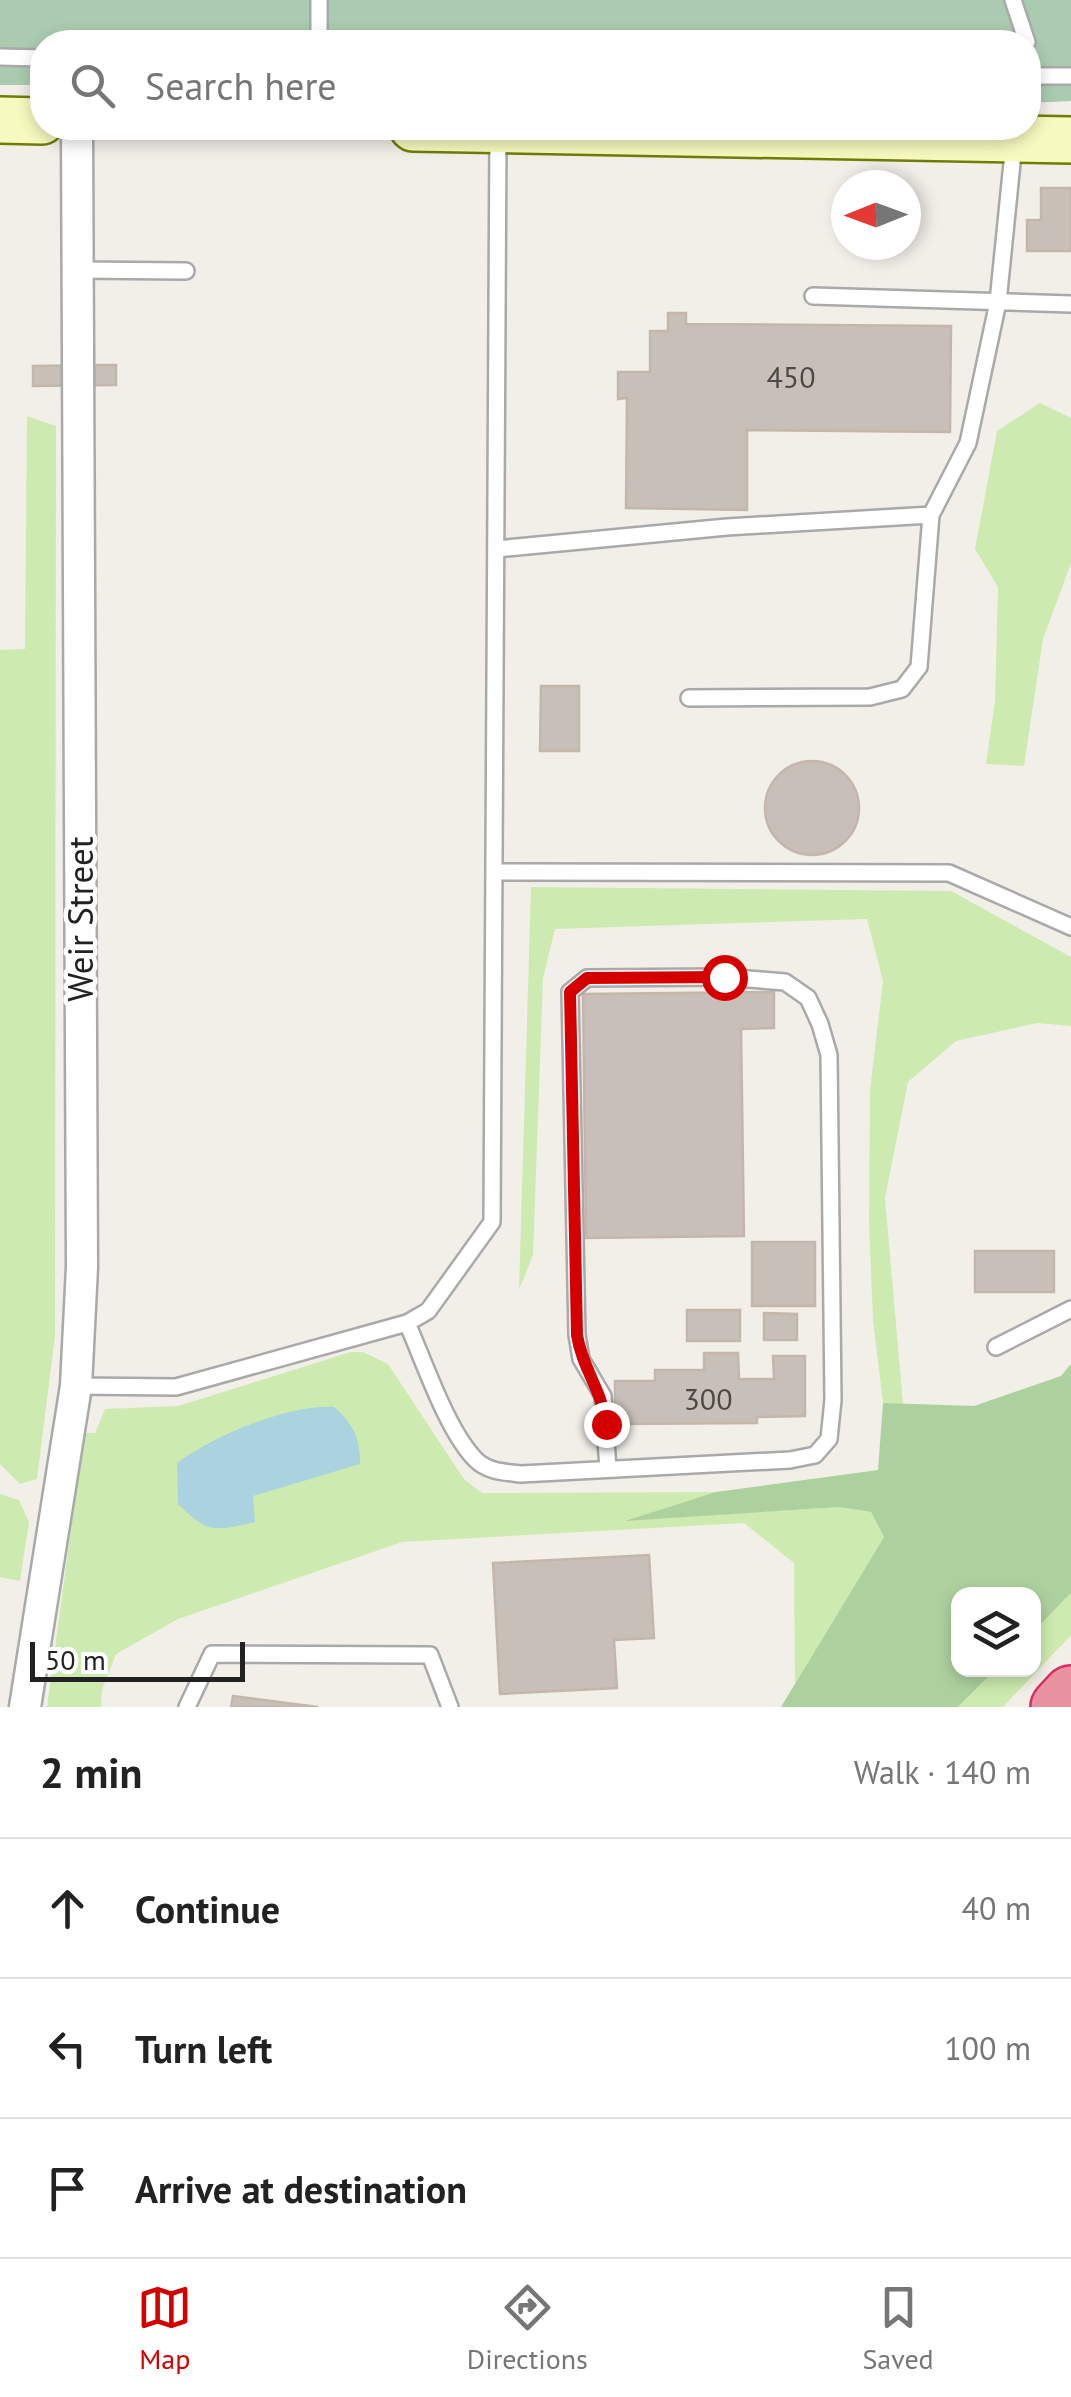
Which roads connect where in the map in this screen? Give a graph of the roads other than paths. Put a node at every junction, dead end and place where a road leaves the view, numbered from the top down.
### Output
1 (318, 0) edge
2 (1012, 0) edge
3 (318, 30) edge
4 (1023, 30) edge
5 (1, 54) edge
6 (30, 57) edge
7 (1041, 76) edge
8 (1071, 76) edge
9 (0, 120) edge
10 (30, 121) edge
11 (1041, 139) edge
12 (76, 140) edge
13 (498, 140) edge
14 (1014, 140) edge
15 (1071, 140) edge
16 (76, 270) junction
17 (186, 271) dead end
18 (812, 296) dead end
19 (998, 302) junction
20 (1071, 304) edge
21 (932, 515) junction
22 (496, 549) junction
23 (689, 698) dead end
24 (495, 872) junction
25 (1071, 927) edge
26 (1071, 1309) edge
27 (407, 1323) junction
28 (996, 1348) dead end
29 (76, 1386) junction
30 (608, 1469) junction
31 (1071, 1694) edge
32 (26, 1707) edge
33 (188, 1707) edge
34 (450, 1707) edge
35 (1058, 1707) edge

1 - 3 lane
2 - 4 lane
5 - 6 lane
7 - 8 lane
9 - 10 street
11 - 15 street
12 - 16 street, Weir Street
13 - 22 lane
14 - 19 lane
16 - 17 lane
16 - 29 street, Weir Street
18 - 19 lane
19 - 20 lane
19 - 21 lane
21 - 22 lane
21 - 23 lane
22 - 24 lane
24 - 25 lane
24 - 27 lane
26 - 28 lane
27 - 29 lane
27 - 30 lane
29 - 32 street, Weir Street
30 - 30 lane
31 - 35 highway
33 - 34 lane

